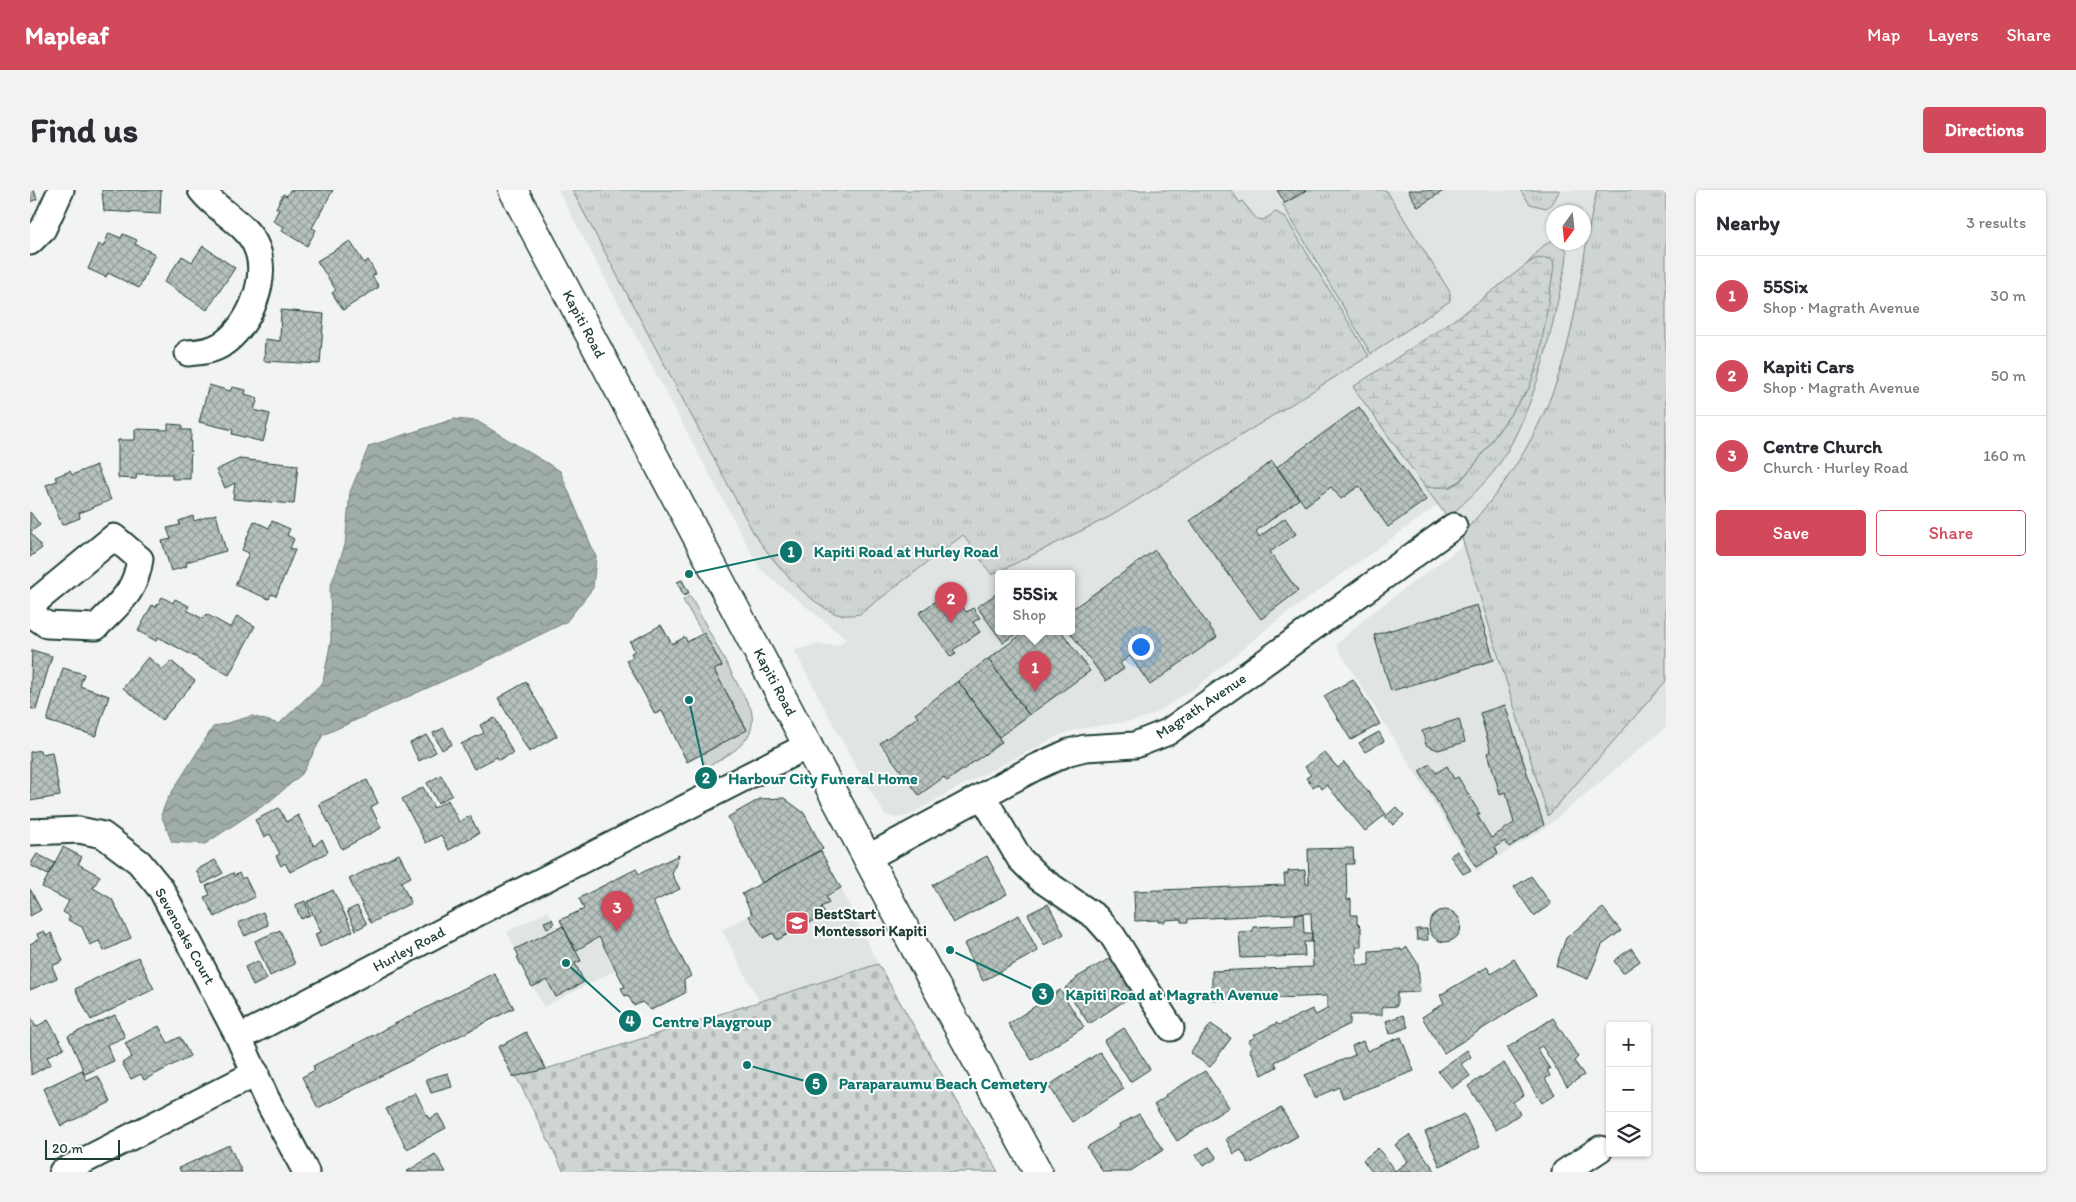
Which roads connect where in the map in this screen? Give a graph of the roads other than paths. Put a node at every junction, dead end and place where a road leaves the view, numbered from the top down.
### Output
1 (60, 190) edge
2 (201, 190) edge
3 (513, 190) edge
4 (30, 242) edge
5 (188, 353) dead end
6 (1454, 526) dead end
7 (30, 606) edge
8 (30, 613) edge
9 (809, 745) junction
10 (983, 797) junction
11 (30, 832) edge
12 (869, 858) junction
13 (1171, 1028) dead end
14 (240, 1038) junction
15 (256, 1073) junction
16 (1600, 1149) dead end
17 (62, 1172) edge
18 (306, 1172) edge
19 (1038, 1172) edge
20 (1565, 1172) edge

1 - 4 street
2 - 5 street
3 - 9 main road, Kapiti Road
6 - 10 street, Magrath Avenue
7 - 8 street
9 - 12 main road, Kapiti Road
9 - 14 street, Hurley Road
10 - 12 street, Magrath Avenue
10 - 13 street
11 - 14 street, Sevenoaks Court
12 - 19 main road, Kapiti Road
14 - 15 street
15 - 17 street
15 - 18 street
16 - 20 street

